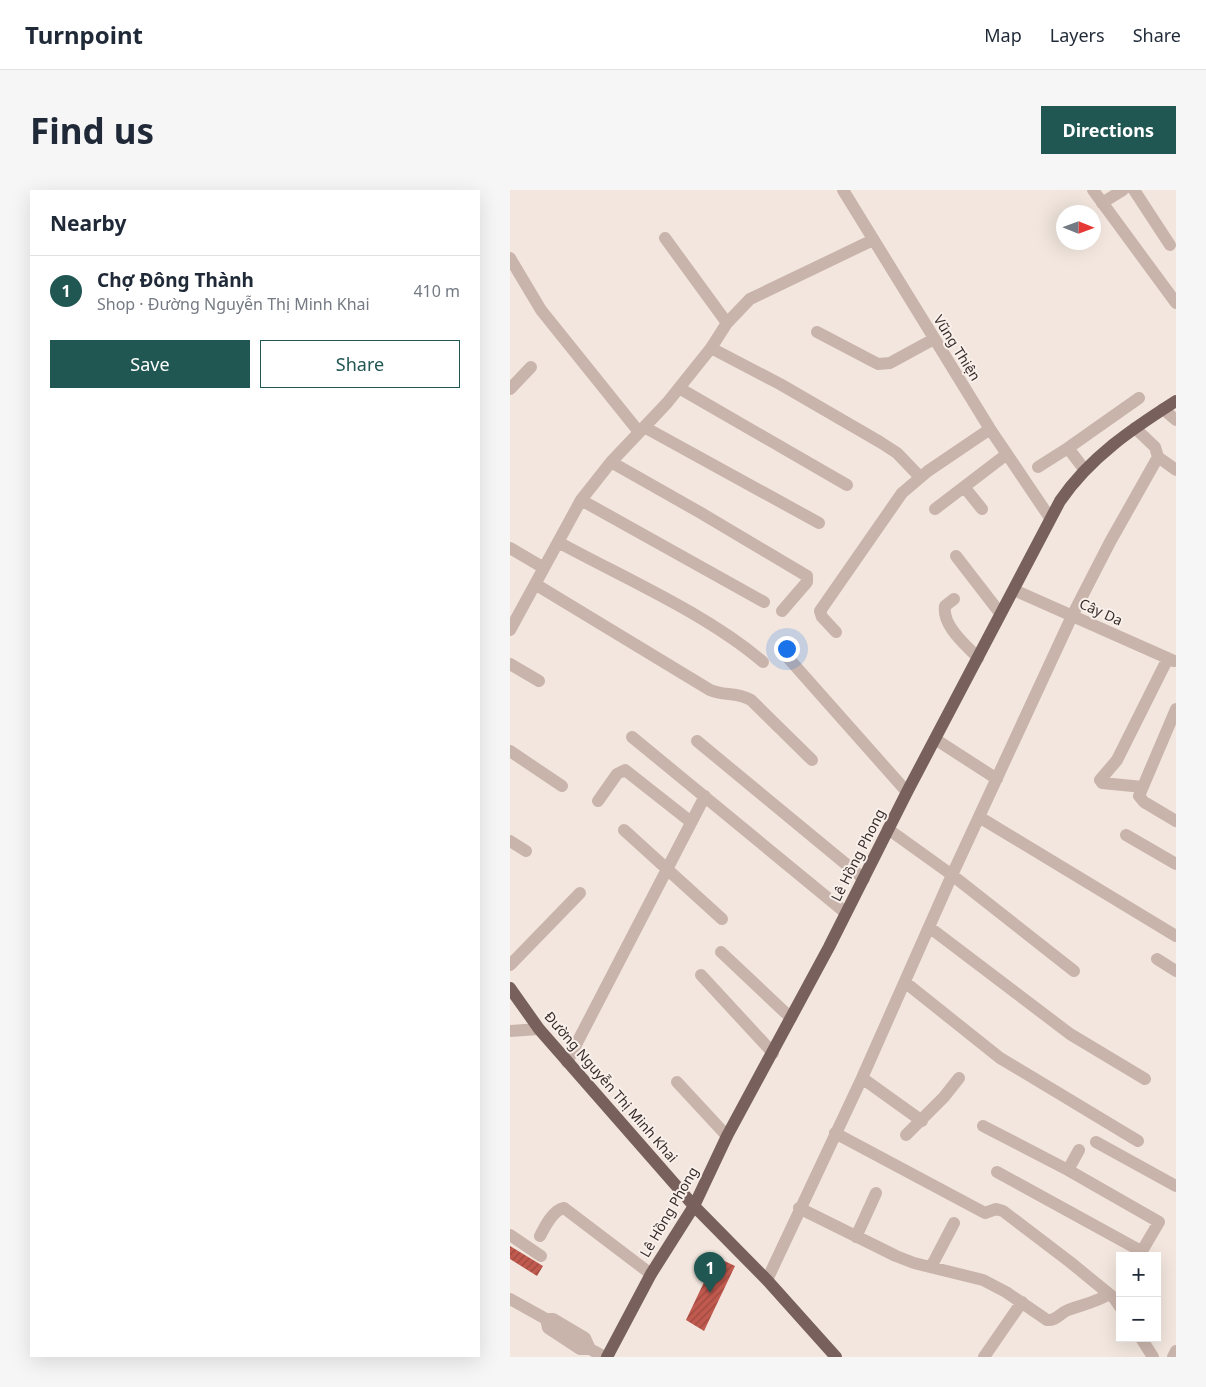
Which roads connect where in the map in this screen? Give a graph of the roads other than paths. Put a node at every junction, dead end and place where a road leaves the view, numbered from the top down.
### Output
1 (1093, 190) edge
2 (1123, 190) edge
3 (1134, 190) edge
4 (848, 192) edge
5 (1102, 203) junction
6 (665, 238) dead end
7 (873, 240) junction
8 (1170, 245) dead end
9 (510, 258) edge
10 (1176, 303) edge
11 (727, 323) junction
12 (818, 332) dead end
13 (934, 339) junction
14 (711, 348) junction
15 (531, 367) dead end
16 (679, 388) junction
17 (510, 390) edge
18 (1139, 398) dead end
19 (1176, 401) edge
20 (1163, 409) junction
21 (1176, 420) edge
22 (1136, 428) junction
23 (990, 429) junction
24 (642, 430) junction
25 (1068, 448) junction
26 (1007, 454) junction
27 (1158, 457) junction
28 (611, 462) junction
29 (1038, 467) dead end
30 (1084, 470) junction
31 (1176, 470) edge
32 (920, 477) junction
33 (847, 485) dead end
34 (965, 488) junction
35 (580, 500) junction
36 (935, 509) dead end
37 (982, 509) dead end
38 (1050, 518) junction
39 (819, 523) dead end
40 (558, 542) junction
41 (510, 548) edge
42 (956, 556) dead end
43 (544, 568) junction
44 (535, 584) junction
45 (1014, 590) junction
46 (954, 599) dead end
47 (764, 602) dead end
48 (782, 611) dead end
49 (514, 613) edge
50 (1000, 613) junction
51 (1072, 616) junction
52 (510, 630) edge
53 (836, 632) dead end
54 (782, 651) dead end
55 (978, 658) junction
56 (1172, 660) edge
57 (763, 662) dead end
58 (510, 664) edge
59 (539, 681) dead end
60 (1176, 709) edge
61 (632, 737) dead end
62 (935, 739) junction
63 (697, 741) dead end
64 (510, 752) edge
65 (812, 760) dead end
66 (997, 779) junction
67 (562, 786) dead end
68 (1143, 787) junction
69 (907, 792) junction
70 (704, 796) junction
71 (598, 801) dead end
72 (979, 817) junction
73 (1176, 821) edge
74 (691, 822) junction
75 (888, 829) junction
76 (624, 830) dead end
77 (1126, 835) dead end
78 (510, 841) edge
79 (526, 851) dead end
80 (1176, 864) edge
81 (668, 868) junction
82 (952, 875) junction
83 (864, 879) junction
84 (580, 894) dead end
85 (846, 913) junction
86 (722, 919) dead end
87 (929, 927) junction
88 (1176, 936) edge
89 (721, 952) dead end
90 (1158, 959) dead end
91 (510, 965) edge
92 (1074, 971) dead end
93 (1176, 971) edge
94 (700, 975) dead end
95 (906, 983) junction
96 (510, 988) edge
97 (791, 1018) junction
98 (539, 1029) junction
99 (510, 1030) edge
100 (773, 1053) junction
101 (567, 1062) junction
102 (862, 1078) junction
103 (959, 1078) dead end
104 (1145, 1079) dead end
105 (677, 1082) dead end
106 (922, 1121) junction
107 (984, 1126) dead end
108 (835, 1133) junction
109 (906, 1135) dead end
110 (727, 1136) junction
111 (1138, 1141) dead end
112 (1096, 1142) dead end
113 (1080, 1150) dead end
114 (1068, 1170) junction
115 (997, 1172) dead end
116 (1176, 1186) edge
117 (876, 1193) dead end
118 (694, 1206) junction
119 (799, 1208) junction
120 (954, 1223) dead end
121 (510, 1235) edge
122 (540, 1236) dead end
123 (856, 1237) junction
124 (1138, 1252) edge
125 (1141, 1252) edge
126 (541, 1256) dead end
127 (931, 1267) junction
128 (651, 1274) junction
129 (767, 1280) junction
130 (1116, 1297) edge
131 (510, 1299) edge
132 (1022, 1302) junction
133 (1144, 1342) edge
134 (1176, 1351) edge
135 (606, 1357) edge
136 (836, 1357) edge
137 (984, 1357) edge
138 (1153, 1357) edge
139 (1173, 1357) edge

1 - 5 street
2 - 5 street
3 - 8 street
4 - 7 street, Vũng Thiện
5 - 10 street
6 - 11 street
7 - 11 street
7 - 13 street, Vũng Thiện
9 - 24 street
11 - 14 street
12 - 13 street
13 - 23 street, Vũng Thiện
14 - 16 street
14 - 32 street
15 - 17 street
16 - 24 street
16 - 33 street
18 - 25 street
19 - 20 main road, Lê Hồng Phong
20 - 21 street
20 - 22 main road, Lê Hồng Phong
22 - 27 street
22 - 30 main road, Lê Hồng Phong
23 - 26 street, Vũng Thiện
23 - 32 street
24 - 28 street
24 - 39 street
25 - 29 street
25 - 30 street
26 - 34 street
26 - 38 street, Vũng Thiện
27 - 31 street
27 - 51 street
28 - 35 street
28 - 48 street
30 - 38 main road, Lê Hồng Phong
32 - 53 street
34 - 36 street
34 - 37 street
35 - 40 street
35 - 47 street
38 - 45 main road, Lê Hồng Phong
40 - 43 street
40 - 57 street
41 - 43 street
42 - 50 street
43 - 44 street
44 - 49 street
44 - 65 street
45 - 50 main road, Lê Hồng Phong
45 - 51 street, Cây Da
46 - 55 street
49 - 52 street
50 - 55 main road, Lê Hồng Phong
51 - 56 street, Cây Da
51 - 66 street
54 - 69 street
55 - 62 main road, Lê Hồng Phong
56 - 68 street
58 - 59 street
60 - 68 street
61 - 70 street
62 - 66 street
62 - 69 main road, Lê Hồng Phong
63 - 83 street
64 - 67 street
66 - 72 street
68 - 73 street
69 - 75 main road, Lê Hồng Phong
70 - 74 street
70 - 85 street
71 - 74 street
72 - 82 street
72 - 88 street
74 - 81 street
75 - 82 street
75 - 83 main road, Lê Hồng Phong
76 - 81 street
77 - 80 street
78 - 79 street
81 - 86 street
81 - 101 street
82 - 87 street
82 - 92 street
83 - 85 main road, Lê Hồng Phong
84 - 91 street
85 - 97 main road, Lê Hồng Phong
87 - 95 street
87 - 104 street
89 - 97 street
90 - 93 street
94 - 100 street
95 - 102 street
95 - 111 street
96 - 98 main road, Đường Nguyễn Thị Minh Khai
97 - 100 main road, Lê Hồng Phong
98 - 99 street
98 - 101 main road, Đường Nguyễn Thị Minh Khai
100 - 110 main road, Lê Hồng Phong
101 - 118 main road, Đường Nguyễn Thị Minh Khai
102 - 106 street
102 - 108 street
103 - 106 street
105 - 110 street
106 - 109 street
107 - 114 street
108 - 119 street
108 - 130 street
110 - 118 main road, Lê Hồng Phong
112 - 116 street
113 - 114 street
114 - 125 street
115 - 124 street
117 - 123 street
118 - 128 main road, Lê Hồng Phong
118 - 129 main road, Đường Nguyễn Thị Minh Khai
119 - 123 street
119 - 129 street
120 - 127 street
121 - 126 street
122 - 128 street
123 - 127 street
127 - 132 street
128 - 135 main road, Lê Hồng Phong
129 - 136 main road, Đường Nguyễn Thị Minh Khai
130 - 132 street
131 - 135 street
132 - 137 street
133 - 138 street
134 - 139 street

